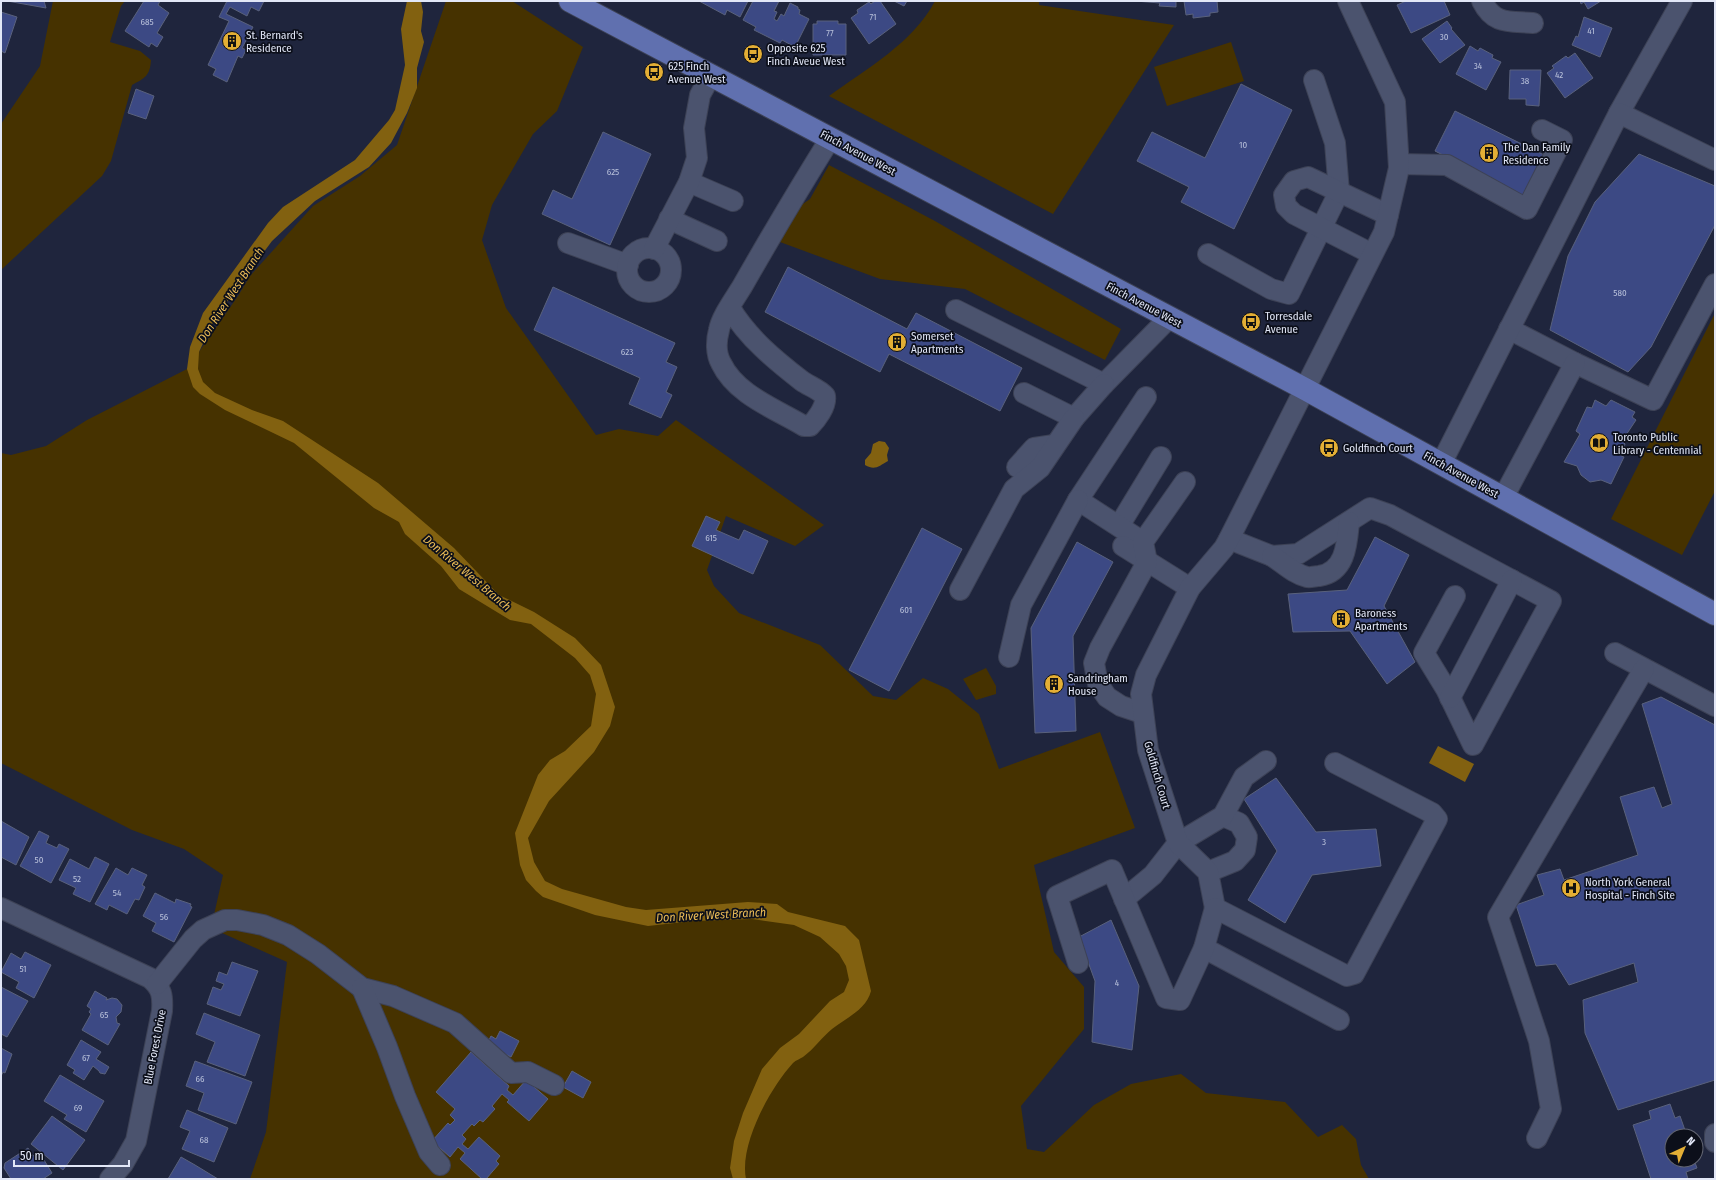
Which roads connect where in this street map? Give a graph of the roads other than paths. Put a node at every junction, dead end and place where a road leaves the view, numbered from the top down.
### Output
1 (570, 1) edge
2 (1348, 1) edge
3 (1482, 1) edge
4 (1682, 1) edge
5 (1533, 23) dead end
6 (711, 75) junction
7 (1314, 80) dead end
8 (1619, 113) junction
9 (1542, 130) dead end
10 (830, 139) junction
11 (1715, 160) edge
12 (1399, 164) junction
13 (688, 182) junction
14 (1339, 192) junction
15 (733, 201) dead end
16 (1388, 215) junction
17 (669, 219) junction
18 (1320, 229) junction
19 (717, 241) dead end
20 (568, 244) dead end
21 (654, 249) junction
22 (1208, 254) dead end
23 (1372, 254) junction
24 (628, 264) junction
25 (1715, 284) edge
26 (730, 308) junction
27 (956, 310) dead end
28 (1169, 318) junction
29 (1509, 329) junction
30 (1575, 363) junction
31 (1104, 384) junction
32 (1305, 389) junction
33 (1024, 393) dead end
34 (1146, 397) dead end
35 (1074, 418) junction
36 (1054, 446) junction
37 (1161, 457) dead end
38 (1440, 464) junction
39 (1017, 467) dead end
40 (1185, 482) dead end
41 (1503, 498) junction
42 (1078, 500) junction
43 (1349, 522) junction
44 (1118, 526) junction
45 (1229, 539) junction
46 (1143, 542) junction
47 (1123, 546) dead end
48 (1272, 556) junction
49 (1147, 562) junction
50 (1512, 580) junction
51 (1190, 588) junction
52 (960, 590) dead end
53 (1455, 596) dead end
54 (1715, 614) edge
55 (1615, 653) dead end
56 (1009, 657) dead end
57 (1644, 669) junction
58 (1450, 698) junction
59 (1715, 706) edge
60 (1142, 713) junction
61 (1266, 761) dead end
62 (1335, 763) dead end
63 (1223, 816) junction
64 (1178, 843) junction
65 (1208, 872) junction
66 (1124, 899) junction
67 (1, 908) edge
68 (1215, 908) junction
69 (1204, 948) junction
70 (1078, 963) dead end
71 (157, 984) junction
72 (362, 988) junction
73 (1339, 1020) dead end
74 (554, 1085) dead end
75 (1715, 1134) edge
76 (1537, 1138) dead end
77 (1715, 1142) edge
78 (440, 1165) dead end
79 (110, 1179) edge

1 - 6 main road, Finch Avenue West
2 - 12 street
3 - 5 street
4 - 8 street
6 - 10 main road, Finch Avenue West
6 - 13 street
7 - 14 street
8 - 11 street
8 - 29 street
9 - 12 street
10 - 26 street
10 - 28 main road, Finch Avenue West
12 - 16 street
13 - 15 street
13 - 17 street
14 - 16 street
14 - 18 street
14 - 18 street
16 - 23 street
17 - 19 street
17 - 21 street
18 - 22 street
18 - 23 street
20 - 24 street
21 - 24 street
21 - 24 street
23 - 32 street
25 - 30 street
26 - 26 street
27 - 31 street
28 - 31 street
28 - 32 main road, Finch Avenue West
29 - 30 street
29 - 38 street
30 - 41 street
31 - 35 street
32 - 38 main road, Finch Avenue West
32 - 45 street, Goldfinch Court
33 - 35 street
34 - 42 street
35 - 36 street
36 - 39 street
36 - 52 street
37 - 44 street
38 - 41 main road, Finch Avenue West
40 - 46 street
41 - 54 main road, Finch Avenue West
42 - 44 street
42 - 56 street
43 - 48 street
43 - 48 street
43 - 50 street
44 - 46 street
45 - 48 street
45 - 51 street, Goldfinch Court
46 - 49 street
47 - 49 street
49 - 51 street
49 - 60 street
50 - 58 street
50 - 58 street
51 - 60 street, Goldfinch Court
53 - 58 street
55 - 57 street
57 - 59 street
57 - 76 street
60 - 64 street, Goldfinch Court
61 - 63 street
62 - 68 street
63 - 64 street
63 - 65 street
64 - 65 street
64 - 66 street
65 - 68 street
66 - 69 street
66 - 70 street
67 - 71 street
68 - 69 street
69 - 73 street
71 - 72 street
71 - 79 street, Blue Forest Drive
72 - 74 street
72 - 78 street
75 - 77 street

